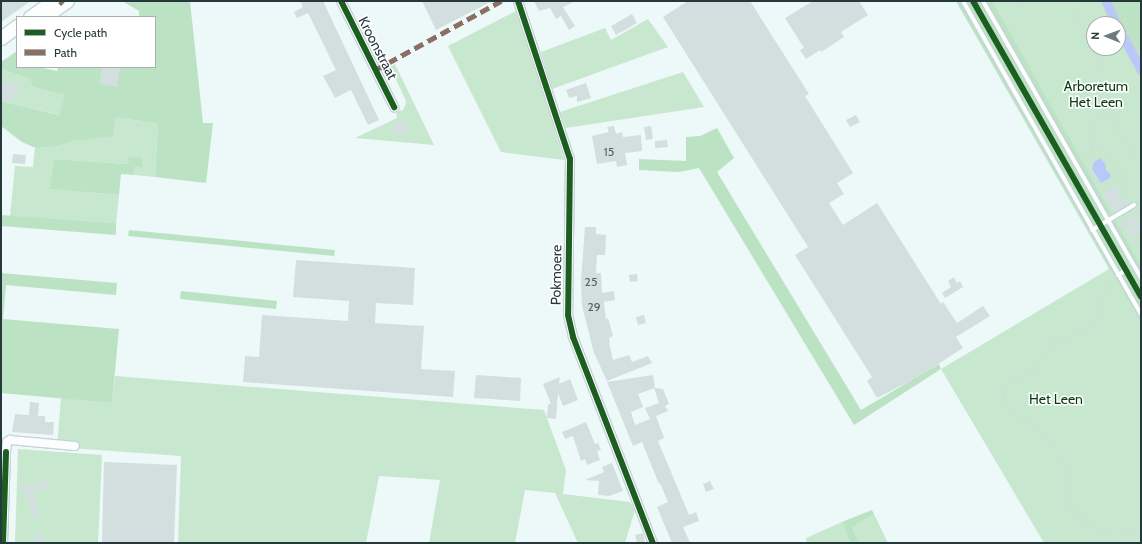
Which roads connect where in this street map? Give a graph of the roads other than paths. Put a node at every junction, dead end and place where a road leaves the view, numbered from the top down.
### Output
1 (53, 1) edge
2 (67, 1) edge
3 (341, 1) edge
4 (518, 1) edge
5 (962, 1) edge
6 (983, 1) edge
7 (31, 16) edge
8 (45, 16) edge
9 (16, 27) edge
10 (16, 36) edge
11 (1, 38) edge
12 (1, 46) edge
13 (394, 106) dead end
14 (1134, 205) road end
15 (1108, 220) junction
16 (1092, 230) junction
17 (1126, 270) dead end
18 (1118, 275) junction
19 (1141, 278) edge
20 (1141, 314) edge
21 (75, 446) dead end
22 (4, 452) edge
23 (3, 543) edge
24 (653, 543) edge

1 - 7 main road
2 - 8 main road
3 - 13 street, Kroonstraat
4 - 24 street, Pokmoere
5 - 16 lane
6 - 15 lane
9 - 11 main road
10 - 12 main road
14 - 15 lane
15 - 16 lane
15 - 19 lane
16 - 18 lane
17 - 18 lane
18 - 20 lane
21 - 22 street
22 - 23 street

